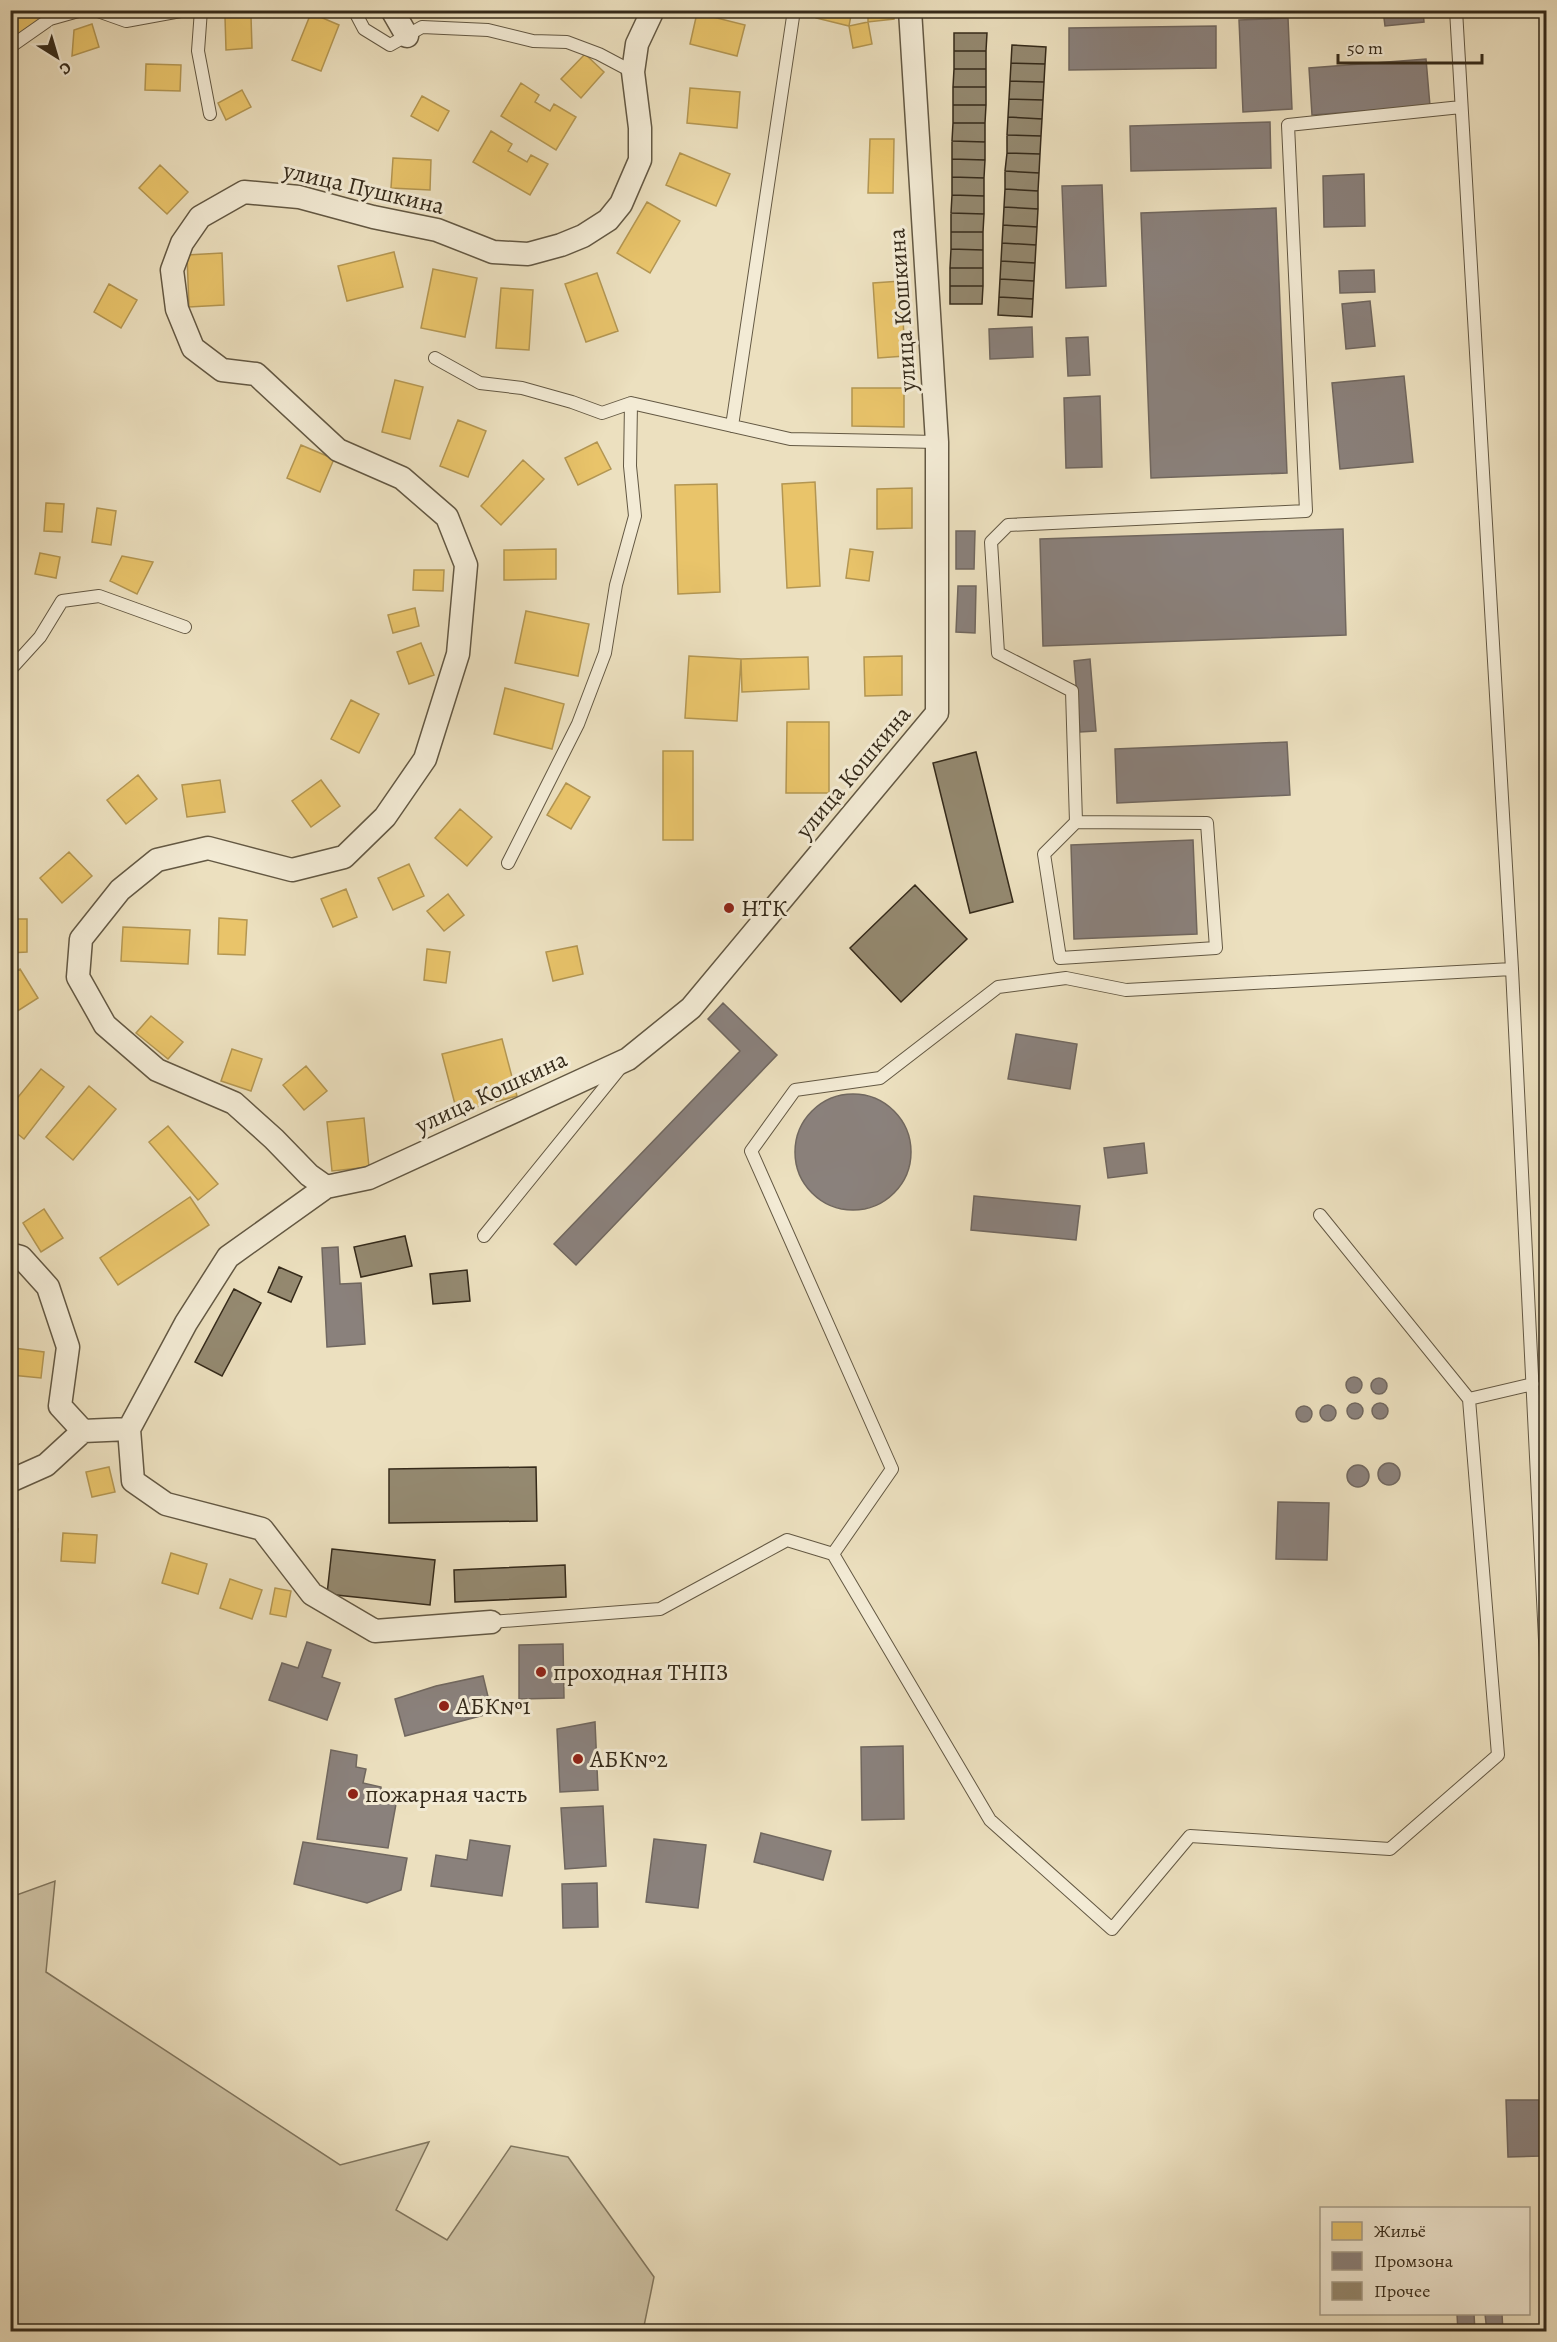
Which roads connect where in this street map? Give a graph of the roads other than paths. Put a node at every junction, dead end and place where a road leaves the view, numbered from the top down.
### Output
1 (82, 10) edge
2 (95, 10) edge
3 (186, 10) edge
4 (201, 10) edge
5 (354, 10) edge
6 (392, 10) edge
7 (653, 10) edge
8 (794, 10) edge
9 (910, 10) edge
10 (1456, 10) edge
11 (407, 36) junction
12 (10, 47) edge
13 (633, 72) junction
14 (1461, 106) junction
15 (210, 114) dead end
16 (435, 358) dead end
17 (631, 404) junction
18 (732, 426) junction
19 (937, 442) junction
20 (185, 627) dead end
21 (10, 670) edge
22 (1076, 822) junction
23 (508, 863) dead end
24 (1512, 969) junction
25 (628, 1059) junction
26 (326, 1187) junction
27 (1320, 1215) dead end
28 (484, 1236) dead end
29 (10, 1254) edge
30 (1533, 1384) junction
31 (1469, 1399) junction
32 (129, 1429) junction
33 (83, 1431) junction
34 (10, 1481) edge
35 (833, 1554) junction
36 (491, 1622) joint
37 (1546, 1660) edge

1 - 12 lane
2 - 3 lane
4 - 15 lane
5 - 11 lane
6 - 11 street
7 - 13 street, улица Пушкина
8 - 18 lane
9 - 19 street, улица Кошкина
10 - 14 lane
11 - 13 lane
13 - 26 street, улица Пушкина
14 - 22 lane
14 - 24 lane
16 - 17 lane
17 - 18 lane
17 - 23 lane
18 - 19 lane
19 - 25 street, улица Кошкина
20 - 21 lane
22 - 22 lane
24 - 30 lane
24 - 35 lane
25 - 26 street, улица Кошкина
25 - 28 lane
26 - 32 street
27 - 31 lane
29 - 33 street
30 - 31 lane
30 - 37 lane
31 - 35 lane
32 - 33 street
32 - 36 street
33 - 34 street
35 - 36 lane

